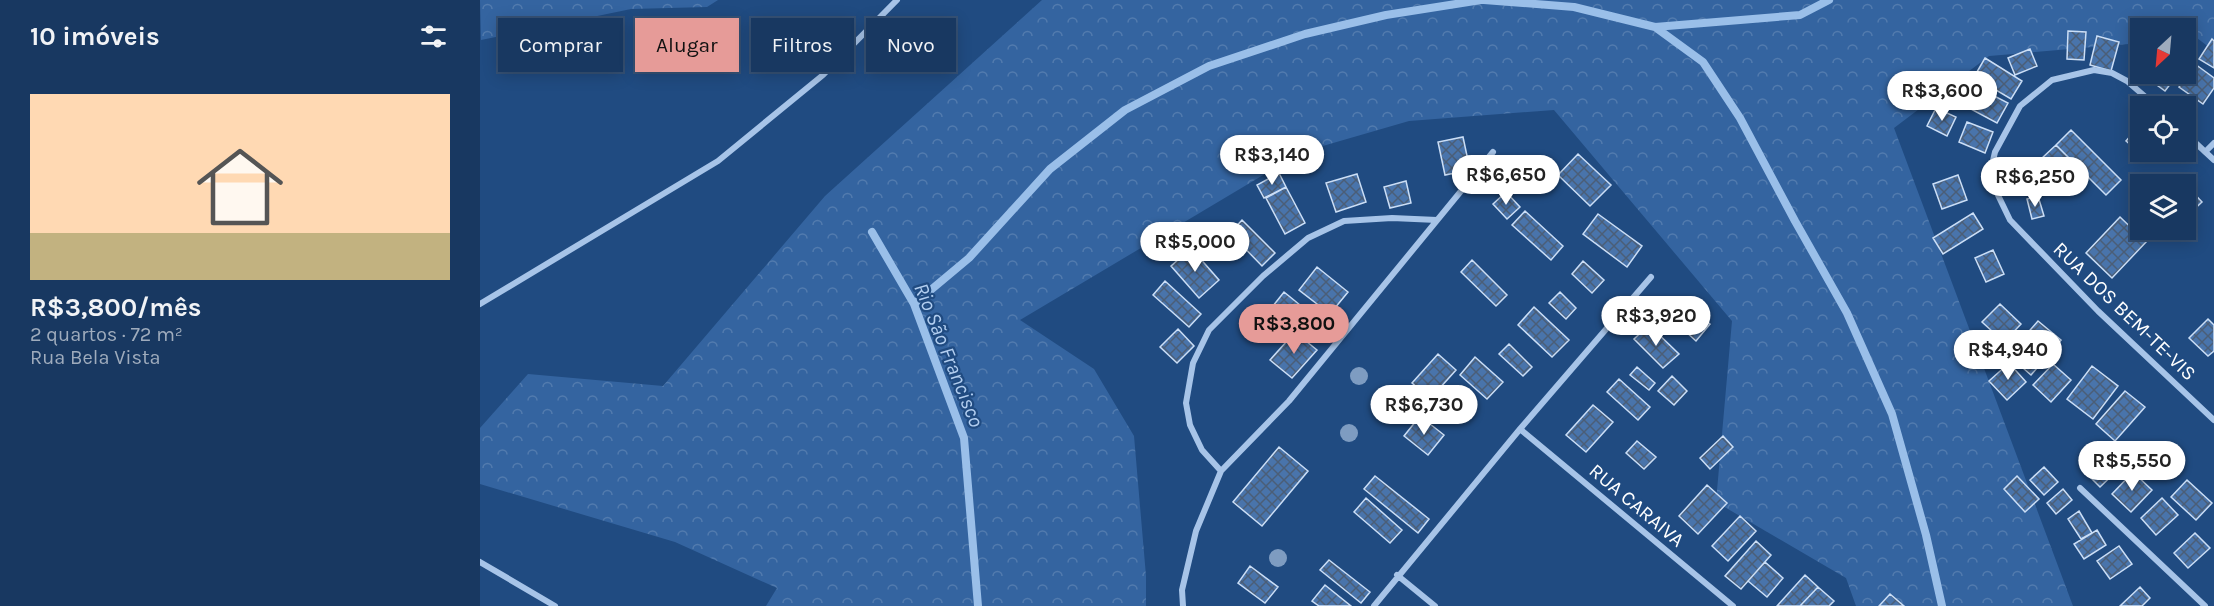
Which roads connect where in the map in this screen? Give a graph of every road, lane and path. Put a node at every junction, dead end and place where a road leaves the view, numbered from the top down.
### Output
1 (897, 0) edge
2 (2144, 96) edge
3 (2196, 143) edge
4 (2214, 143) edge
5 (1493, 152) dead end
6 (2205, 152) junction
7 (2214, 160) edge
8 (1437, 220) junction
9 (1651, 277) dead end
10 (480, 304) edge
11 (2214, 420) edge
12 (1520, 429) junction
13 (1221, 471) junction
14 (2080, 488) dead end
15 (480, 562) edge
16 (1397, 575) junction
17 (555, 606) edge
18 (1184, 606) edge
19 (1374, 606) edge
20 (1435, 606) edge
21 (1732, 606) edge
22 (2205, 606) edge

1 - 10 street
2 - 11 street, RUA DOS BEM-TE-VIS
3 - 6 street
4 - 6 street
5 - 8 street
6 - 7 street
8 - 13 street
8 - 13 street
9 - 12 street
12 - 16 street
12 - 21 street, RUA CARAIVA
13 - 18 street
14 - 22 street
15 - 17 street
16 - 19 street
16 - 20 street

